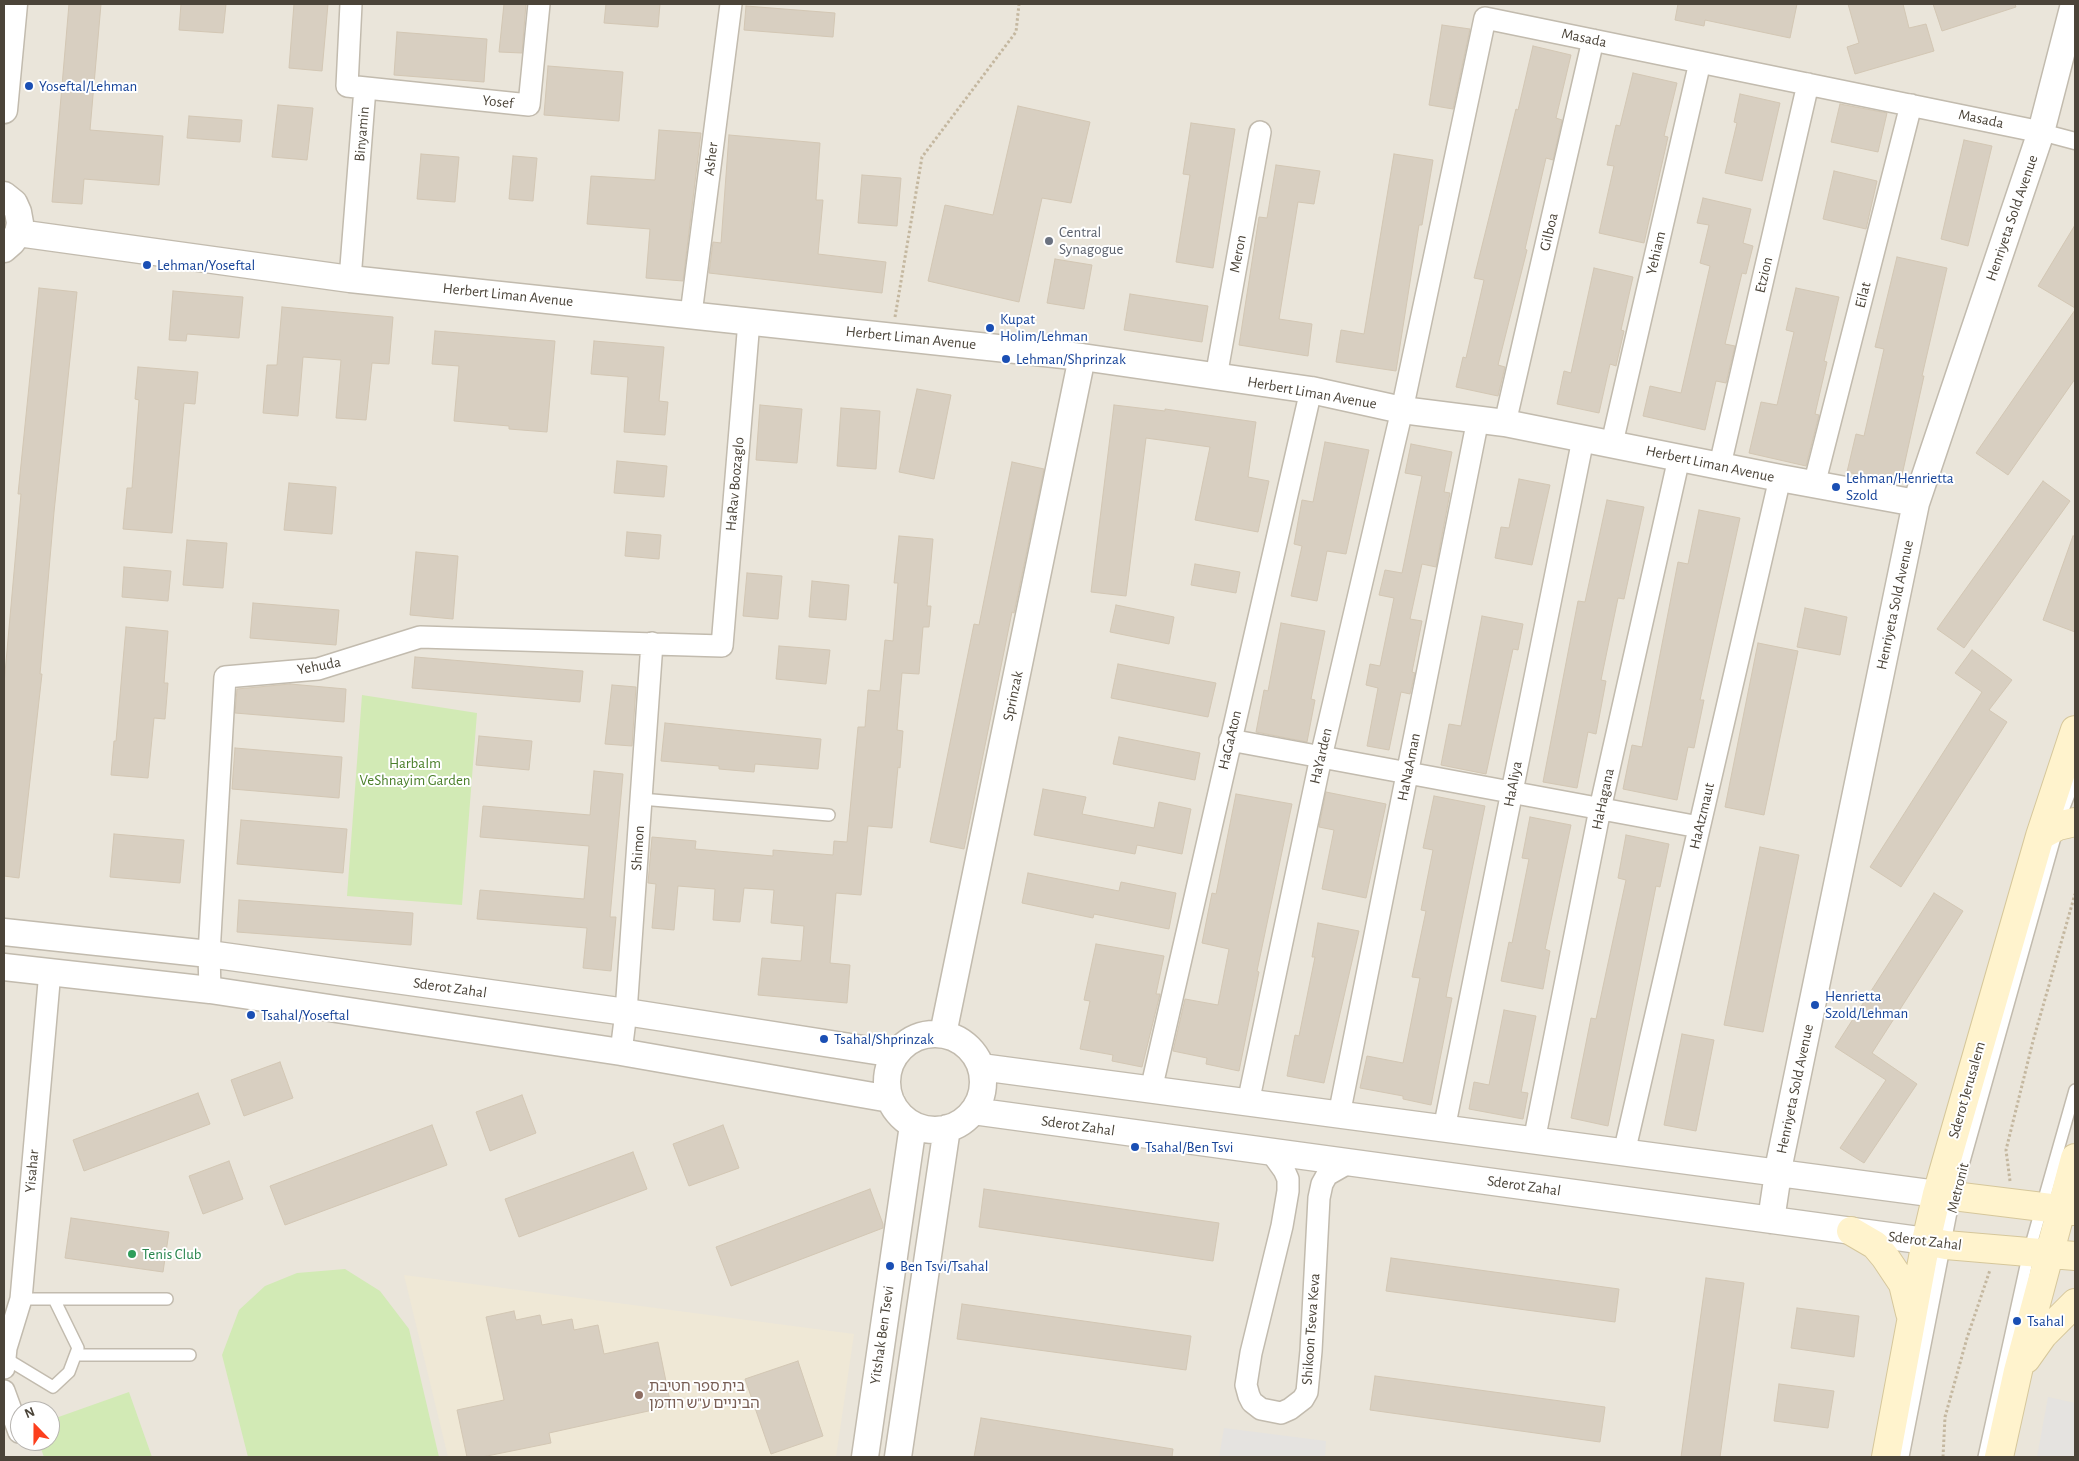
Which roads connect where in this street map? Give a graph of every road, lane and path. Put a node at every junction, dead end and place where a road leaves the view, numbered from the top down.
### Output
1 (14, 4) edge
2 (351, 4) edge
3 (539, 4) edge
4 (731, 4) edge
5 (1019, 4) edge
6 (2074, 4) edge
7 (1593, 40) junction
8 (1700, 62) junction
9 (1808, 84) junction
10 (365, 88) junction
11 (1911, 105) junction
12 (4, 110) edge
13 (1260, 132) dead end
14 (2041, 132) junction
15 (2075, 141) edge
16 (4, 195) edge
17 (11, 241) edge
18 (350, 279) junction
19 (691, 314) junction
20 (749, 322) junction
21 (892, 336) junction
22 (1082, 357) junction
23 (1216, 376) junction
24 (1311, 390) junction
25 (1402, 410) junction
26 (1478, 419) junction
27 (1505, 423) junction
28 (1583, 439) junction
29 (1612, 443) junction
30 (1679, 458) junction
31 (1720, 466) junction
32 (1780, 478) junction
33 (1814, 484) junction
34 (1916, 503) junction
35 (652, 643) junction
36 (722, 646) joint
37 (2075, 738) edge
38 (1230, 740) junction
39 (1321, 757) junction
40 (1408, 773) junction
41 (2075, 779) edge
42 (1512, 792) junction
43 (641, 799) junction
44 (1600, 809) junction
45 (829, 815) dead end
46 (1699, 827) junction
47 (2058, 828) edge
48 (2075, 894) edge
49 (4, 932) edge
50 (209, 954) junction
51 (4, 967) edge
52 (50, 972) junction
53 (210, 990) junction
54 (626, 1012) junction
55 (944, 1034) junction
56 (621, 1052) junction
57 (895, 1054) junction
58 (981, 1067) junction
59 (1151, 1090) junction
60 (2075, 1090) edge
61 (890, 1099) junction
62 (1248, 1103) junction
63 (973, 1111) junction
64 (1339, 1115) junction
65 (913, 1124) junction
66 (946, 1128) junction
67 (1444, 1129) junction
68 (1534, 1141) junction
69 (1271, 1152) junction
70 (1624, 1153) junction
71 (2075, 1158) edge
72 (1348, 1162) junction
73 (1778, 1173) junction
74 (1946, 1196) junction
75 (2009, 1203) junction
76 (2060, 1209) edge
77 (1771, 1220) junction
78 (1851, 1231) junction
79 (1936, 1243) junction
80 (1997, 1248) junction
81 (2039, 1253) junction
82 (2075, 1256) edge
83 (21, 1298) junction
84 (54, 1299) junction
85 (167, 1299) dead end
86 (2075, 1303) edge
87 (1911, 1320) junction
88 (76, 1355) junction
89 (190, 1355) dead end
90 (4, 1363) edge
91 (2018, 1370) junction
92 (4, 1392) edge
93 (10, 1407) edge
94 (865, 1457) edge
95 (898, 1457) edge
96 (1886, 1457) edge
97 (1903, 1457) edge
98 (1943, 1457) edge
99 (1984, 1457) edge
100 (1999, 1457) edge

1 - 12 street
2 - 10 street, Binyamin
3 - 10 street, Yosef
4 - 19 street, Asher
5 - 21 path
6 - 14 street, Henriyeta Sold Avenue
7 - 8 street, Masada
7 - 25 street, Masada
7 - 27 street, Gilboa
8 - 9 street, Masada
8 - 29 street, Yehiam
9 - 11 street, Masada
9 - 31 street, Etzion
10 - 18 street, Binyamin
11 - 14 street, Masada
11 - 33 street, Eilat
13 - 23 street, Meron
14 - 15 street, Masada
14 - 34 street, Henriyeta Sold Avenue
16 - 17 street
17 - 18 street, Herbert Liman Avenue
18 - 19 street, Herbert Liman Avenue
19 - 20 street, Herbert Liman Avenue
20 - 21 street, Herbert Liman Avenue
20 - 36 street, HaRav Boozaglo
21 - 22 street, Herbert Liman Avenue
22 - 23 street, Herbert Liman Avenue
22 - 55 street, Sprinzak
23 - 24 street, Herbert Liman Avenue
24 - 25 street, Herbert Liman Avenue
24 - 38 street, HaGaAton
25 - 26 street, Herbert Liman Avenue
25 - 39 street, HaYarden
26 - 27 street, Herbert Liman Avenue
26 - 40 street, HaNaAman
27 - 28 street, Herbert Liman Avenue
28 - 29 street, Herbert Liman Avenue
28 - 42 street, HaAliya
29 - 30 street, Herbert Liman Avenue
30 - 31 street, Herbert Liman Avenue
30 - 44 street, HaHagana
31 - 32 street, Herbert Liman Avenue
32 - 33 street, Herbert Liman Avenue
32 - 46 street, HaAtzmaut
33 - 34 street, Herbert Liman Avenue
34 - 73 street, Henriyeta Sold Avenue
35 - 36 street, Yehuda
35 - 43 street, Shimon
35 - 50 street, Yehuda
37 - 47 main road, Sderot Jerusalem
38 - 39 street
38 - 59 street, HaGaAton
39 - 40 street
39 - 62 street, HaYarden
40 - 42 street
40 - 64 street, HaNaAman
41 - 47 lane
42 - 44 street
42 - 67 street, HaAliya
43 - 45 lane
43 - 54 street, Shimon
44 - 46 street
44 - 68 street, HaHagana
46 - 70 street, HaAtzmaut
47 - 74 main road, Sderot Jerusalem
48 - 75 path
49 - 50 street, Sderot Zahal
50 - 53 street, Yehuda
50 - 54 street, Sderot Zahal
51 - 52 street
52 - 53 street
52 - 83 street, Yisahar
53 - 56 street
54 - 56 street, Shimon
54 - 57 street, Sderot Zahal
55 - 57 street
55 - 58 street
56 - 61 street
57 - 61 street
58 - 59 street
58 - 63 street
59 - 62 street
60 - 76 lane
61 - 65 street
62 - 64 street
63 - 66 street
63 - 69 street, Sderot Zahal
64 - 67 street
65 - 66 street
65 - 94 street, Yitshak Ben Tsevi
66 - 95 street
67 - 68 street
68 - 70 street
69 - 72 street, Sderot Zahal
69 - 72 street, Shikoon Tseva Keva
70 - 73 street
71 - 76 main road
72 - 77 street, Sderot Zahal
73 - 74 street
73 - 77 street, Henriyeta Sold Avenue
74 - 75 main road
74 - 79 main road, Sderot Jerusalem
75 - 76 main road
76 - 81 main road
77 - 78 street, Sderot Zahal
78 - 79 street, Sderot Zahal
78 - 87 main road
79 - 80 main road, Sderot Zahal
79 - 87 main road, Sderot Jerusalem
79 - 97 lane
80 - 81 main road, Sderot Zahal
80 - 98 path
81 - 82 main road, Sderot Zahal
81 - 91 main road
81 - 99 lane
83 - 84 lane
83 - 90 street, Yisahar
84 - 85 lane
84 - 88 lane
86 - 91 main road
87 - 96 main road, Sderot Jerusalem
88 - 89 lane
88 - 90 lane
91 - 100 main road
92 - 93 street

